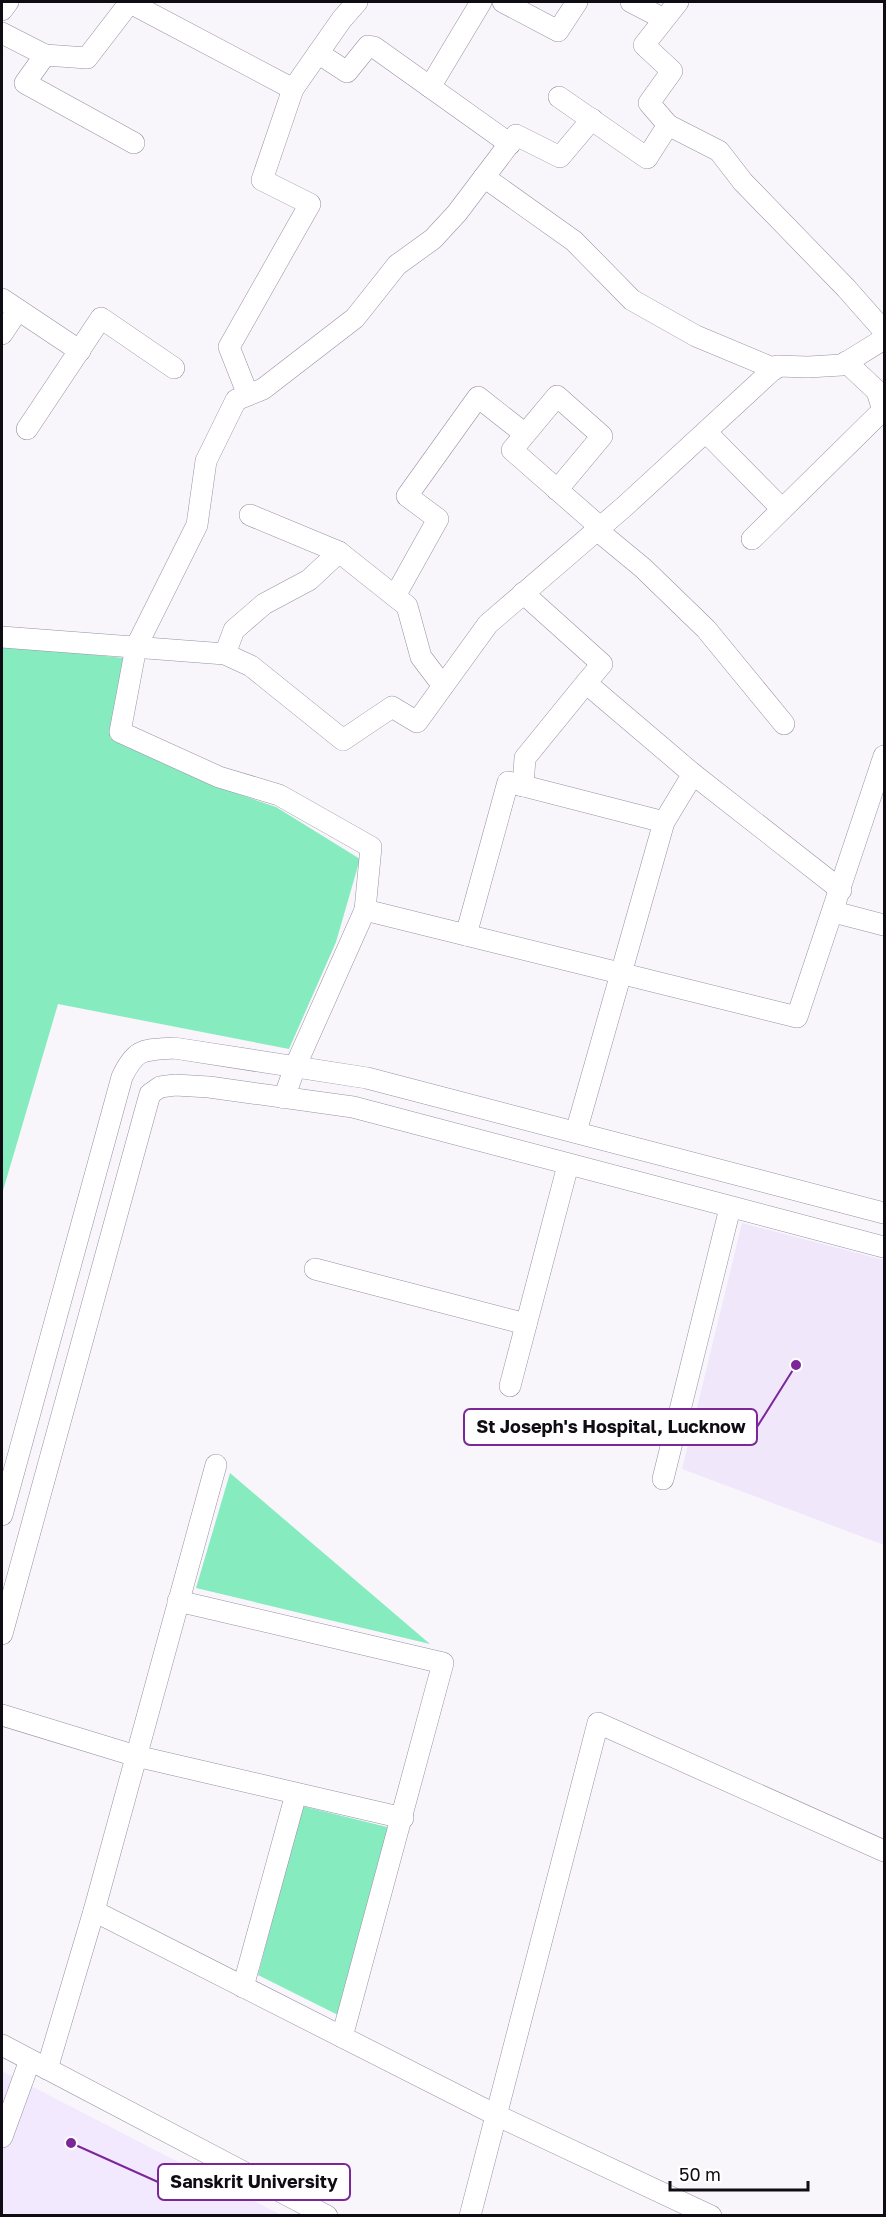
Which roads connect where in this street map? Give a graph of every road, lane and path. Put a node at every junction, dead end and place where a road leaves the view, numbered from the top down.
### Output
1 (8, 2) edge
2 (131, 2) edge
3 (357, 2) edge
4 (481, 2) edge
5 (503, 2) edge
6 (577, 2) edge
7 (631, 2) edge
8 (678, 2) edge
9 (2, 10) edge
10 (664, 19) junction
11 (2, 33) edge
12 (318, 53) junction
13 (45, 55) junction
14 (430, 87) junction
15 (293, 89) junction
16 (559, 97) dead end
17 (592, 119) junction
18 (669, 124) junction
19 (134, 142) dead end
20 (510, 144) junction
21 (484, 177) junction
22 (10, 305) edge
23 (885, 331) edge
24 (2, 334) edge
25 (885, 339) edge
26 (80, 351) junction
27 (846, 362) junction
28 (174, 368) dead end
29 (775, 369) junction
30 (248, 395) junction
31 (884, 412) edge
32 (27, 429) dead end
33 (706, 432) junction
34 (525, 434) junction
35 (557, 490) junction
36 (782, 509) junction
37 (250, 515) dead end
38 (598, 529) junction
39 (752, 539) dead end
40 (339, 552) junction
41 (523, 593) junction
42 (394, 596) junction
43 (2, 637) edge
44 (136, 646) junction
45 (225, 654) junction
46 (586, 683) junction
47 (443, 686) junction
48 (784, 723) dead end
49 (885, 756) edge
50 (693, 774) junction
51 (523, 786) junction
52 (664, 822) junction
53 (841, 890) junction
54 (365, 910) junction
55 (834, 912) junction
56 (885, 925) edge
57 (466, 935) junction
58 (621, 973) junction
59 (294, 1067) junction
60 (284, 1098) junction
61 (576, 1132) junction
62 (568, 1165) junction
63 (730, 1208) junction
64 (885, 1213) edge
65 (885, 1247) edge
66 (315, 1269) dead end
67 (526, 1324) junction
68 (510, 1386) dead end
69 (216, 1465) dead end
70 (663, 1479) dead end
71 (2, 1515) edge
72 (178, 1601) junction
73 (2, 1634) edge
74 (2, 1715) edge
75 (136, 1756) junction
76 (296, 1794) junction
77 (403, 1818) junction
78 (885, 1851) edge
79 (94, 1911) junction
80 (243, 1987) junction
81 (342, 2037) junction
82 (2, 2045) edge
83 (38, 2064) junction
84 (496, 2115) junction
85 (2, 2137) edge
86 (327, 2216) edge
87 (470, 2216) edge
88 (711, 2216) edge

1 - 9 street
2 - 13 street
2 - 15 street
3 - 12 street
4 - 14 street
5 - 6 street
7 - 10 street
8 - 10 street
10 - 18 street
11 - 13 street
12 - 14 street
12 - 15 street
13 - 19 street
14 - 20 street
15 - 30 street
16 - 17 street
17 - 18 street
17 - 20 street
18 - 23 street
20 - 21 street
21 - 29 street
21 - 30 street
22 - 24 street
22 - 26 street
25 - 27 street
26 - 28 street
26 - 32 street
27 - 29 street
27 - 31 street
29 - 33 street
30 - 44 street
31 - 36 street
33 - 36 street
33 - 38 street
34 - 35 street
34 - 35 street
34 - 42 street
35 - 38 street
36 - 39 street
37 - 40 street
38 - 41 street
38 - 48 street
40 - 42 street
40 - 45 street
41 - 46 street
41 - 47 street
42 - 47 street
43 - 44 street
44 - 45 street
44 - 54 street
45 - 47 street
46 - 50 street
46 - 51 street
49 - 53 street
50 - 52 street
50 - 53 street
51 - 52 street
51 - 57 street
52 - 58 street
53 - 55 street
54 - 57 street
54 - 59 street
55 - 56 street
55 - 58 street
57 - 58 street
58 - 61 street
59 - 60 street
59 - 61 street
59 - 71 street
60 - 62 street
60 - 73 street
61 - 64 street
62 - 63 street
62 - 67 street
63 - 65 street
63 - 70 street
66 - 67 street
67 - 68 street
69 - 72 street
72 - 75 street
72 - 77 street
74 - 75 street
75 - 76 street
75 - 79 street
76 - 77 street
76 - 80 street
77 - 81 street
78 - 84 street
79 - 80 street
79 - 83 street
80 - 81 street
81 - 84 street
82 - 83 street
83 - 85 street
83 - 86 street
84 - 87 street
84 - 88 street

